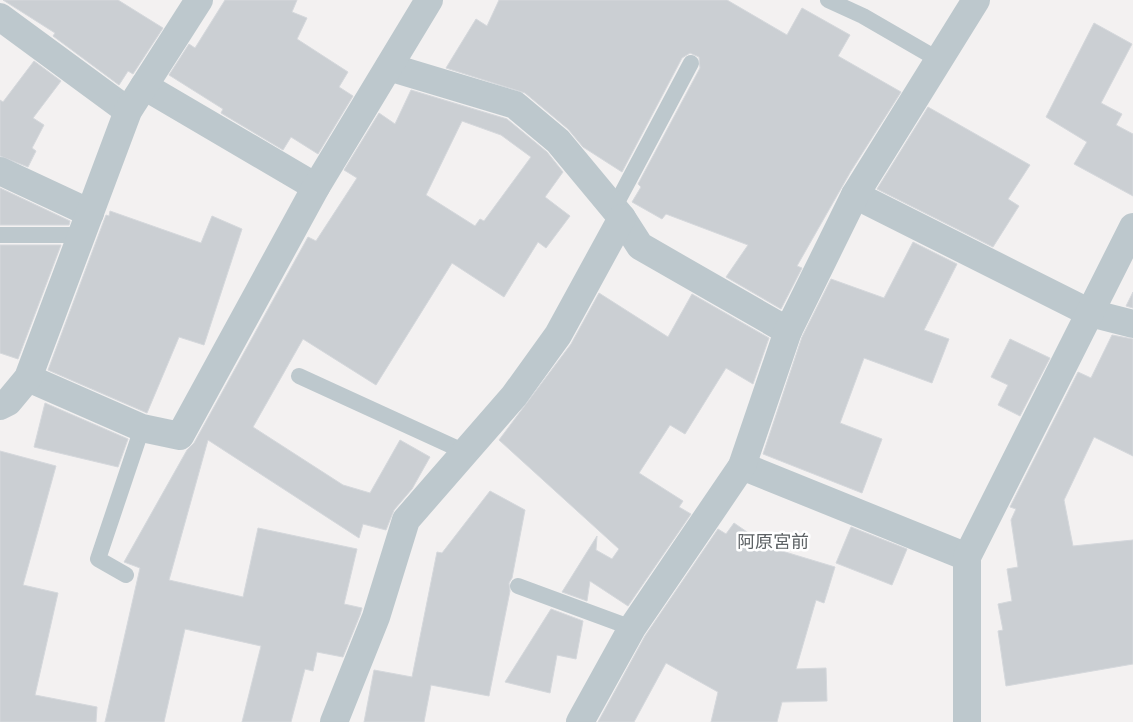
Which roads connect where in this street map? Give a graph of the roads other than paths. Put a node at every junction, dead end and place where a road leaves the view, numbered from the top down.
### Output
1 (199, 0) edge
2 (428, 0) edge
3 (828, 0) edge
4 (976, 0) edge
5 (0, 17) edge
6 (939, 60) junction
7 (691, 63) dead end
8 (388, 66) junction
9 (144, 86) junction
10 (128, 111) junction
11 (0, 171) edge
12 (316, 187) junction
13 (855, 194) junction
14 (618, 213) junction
15 (86, 224) junction
16 (1133, 227) edge
17 (0, 235) edge
18 (1090, 313) junction
19 (1133, 324) edge
20 (788, 331) junction
21 (299, 376) dead end
22 (28, 378) junction
23 (0, 406) edge
24 (142, 428) junction
25 (465, 452) junction
26 (742, 466) junction
27 (967, 557) junction
28 (126, 575) dead end
29 (518, 586) dead end
30 (632, 628) junction
31 (334, 722) edge
32 (580, 722) edge
33 (967, 722) edge

1 - 9 street
2 - 8 street
3 - 6 lane
4 - 6 street
5 - 10 street
6 - 13 street
7 - 14 lane
8 - 12 street
8 - 14 street
9 - 10 street
9 - 12 street
10 - 15 street
11 - 15 street
12 - 24 street
13 - 18 street
13 - 20 street
14 - 20 street
14 - 25 street
15 - 17 lane
15 - 22 street
16 - 18 street
18 - 19 street
18 - 27 street
20 - 26 street
21 - 25 lane
22 - 23 street
22 - 24 street
24 - 28 lane
25 - 31 street
26 - 27 street
26 - 30 street
27 - 33 street
29 - 30 lane
30 - 32 street

